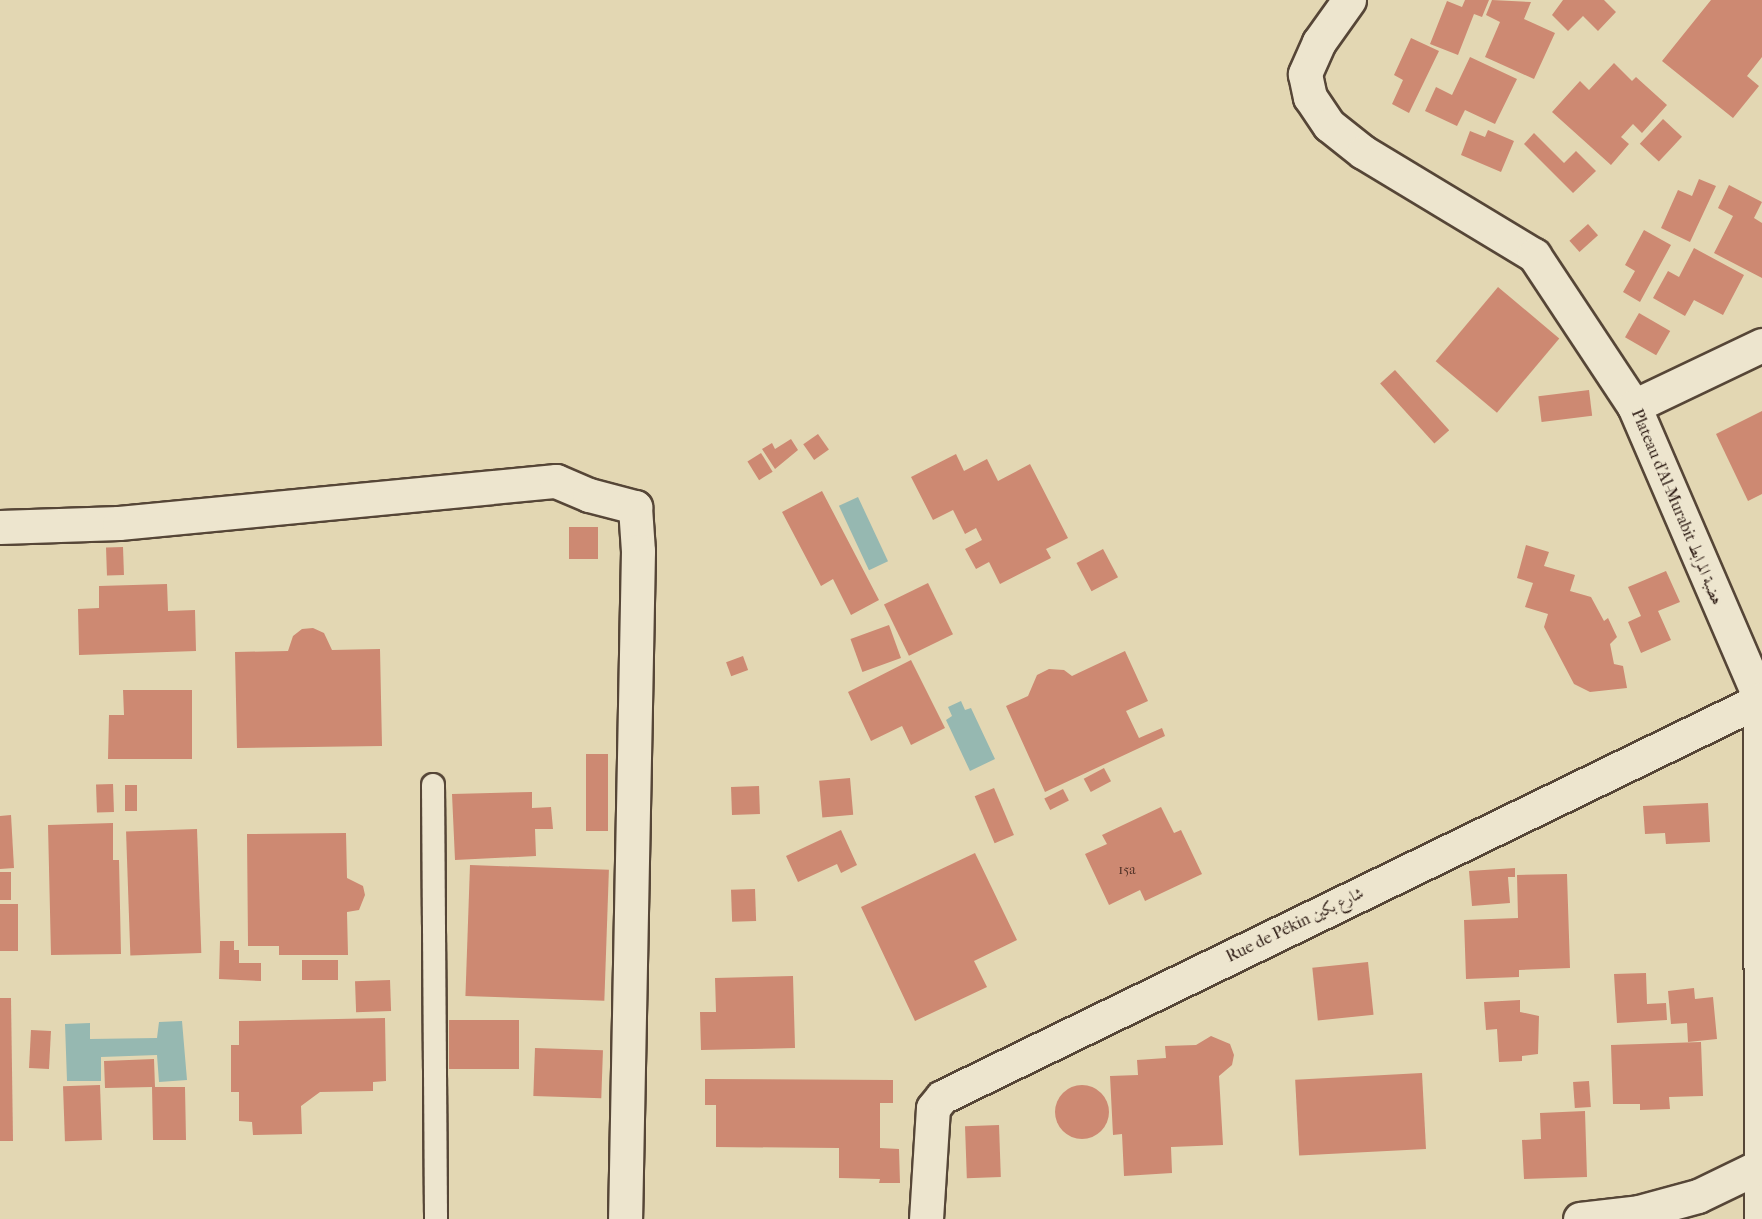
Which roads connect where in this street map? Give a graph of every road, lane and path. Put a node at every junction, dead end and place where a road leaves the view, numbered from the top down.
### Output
1 (1349, 0) edge
2 (1762, 345) edge
3 (1634, 406) junction
4 (0, 527) edge
5 (1761, 699) edge
6 (433, 784) dead end
7 (1760, 1166) edge
8 (436, 1219) edge
9 (625, 1219) edge
10 (926, 1219) edge
11 (1580, 1219) edge
12 (1761, 1219) edge

1 - 3 street, Plateau d'Al-Murabit هضبة المرابط
2 - 3 street
3 - 5 street, Plateau d'Al-Murabit هضبة المرابط
4 - 9 street
5 - 7 street, Plateau d'Al-Murabit هضبة المرابط
5 - 10 street, Rue de Pékin شارع بكين
6 - 8 lane
7 - 11 street
7 - 12 street, Plateau d'Al-Murabit هضبة المرابط

